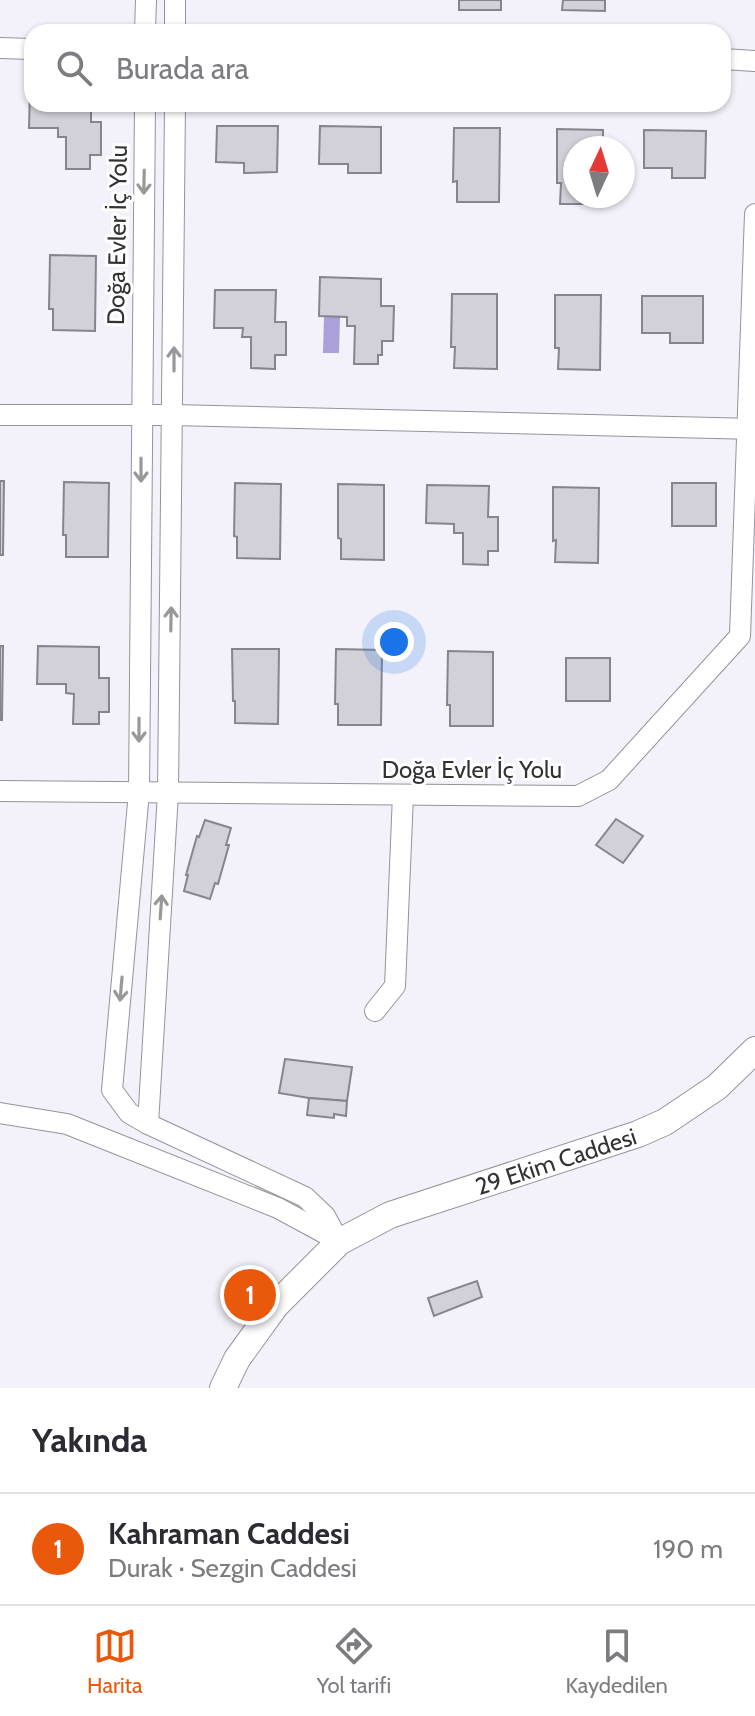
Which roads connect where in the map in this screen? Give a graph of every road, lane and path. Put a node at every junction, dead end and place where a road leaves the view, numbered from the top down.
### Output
1 (146, 0) edge
2 (175, 0) edge
3 (145, 24) edge
4 (175, 24) edge
5 (0, 48) edge
6 (24, 49) edge
7 (731, 60) edge
8 (755, 61) edge
9 (145, 112) edge
10 (175, 112) edge
11 (755, 214) edge
12 (0, 415) edge
13 (142, 415) junction
14 (173, 415) junction
15 (751, 428) edge
16 (0, 791) edge
17 (139, 792) junction
18 (168, 793) junction
19 (403, 795) junction
20 (375, 1011) dead end
21 (755, 1050) edge
22 (0, 1113) edge
23 (148, 1124) junction
24 (339, 1242) junction
25 (223, 1388) edge

1 - 3 street
2 - 4 street
5 - 6 street
7 - 8 street
9 -> 13 street, Doğa Evler İç Yolu
14 -> 10 street
11 - 15 street, Doğa Evler İç Yolu
12 - 13 street
13 - 14 street
13 -> 17 street, Doğa Evler İç Yolu
14 - 15 street
18 -> 14 street
15 - 19 street, Doğa Evler İç Yolu
16 - 17 street, Doğa Evler İç Yolu
17 - 18 street, Doğa Evler İç Yolu
17 -> 23 street, Doğa Evler İç Yolu
18 - 19 street, Doğa Evler İç Yolu
23 -> 18 street
19 - 20 street
21 - 24 street, 29 Ekim Caddesi
22 - 24 street
23 - 24 street
24 - 25 street, 29 Ekim Caddesi

